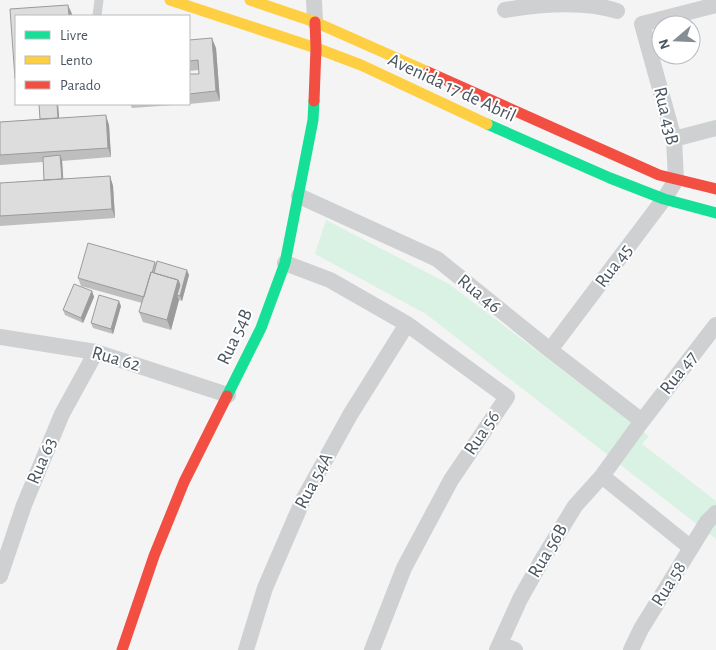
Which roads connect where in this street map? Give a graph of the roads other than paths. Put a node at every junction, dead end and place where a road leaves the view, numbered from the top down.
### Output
1 (99, 0) edge
2 (173, 0) edge
3 (250, 0) edge
4 (314, 0) edge
5 (616, 5) edge
6 (716, 5) edge
7 (505, 10) dead end
8 (97, 15) edge
9 (315, 22) junction
10 (642, 24) junction
11 (316, 48) junction
12 (716, 128) edge
13 (674, 138) junction
14 (676, 180) junction
15 (711, 188) edge
16 (299, 196) junction
17 (664, 200) junction
18 (699, 208) junction
19 (716, 213) edge
20 (285, 263) junction
21 (408, 324) junction
22 (716, 325) edge
23 (0, 337) edge
24 (550, 350) junction
25 (96, 352) junction
26 (228, 395) junction
27 (642, 421) junction
28 (602, 476) junction
29 (716, 513) edge
30 (692, 548) junction
31 (0, 576) edge
32 (499, 647) edge
33 (374, 649) edge
34 (122, 650) edge
35 (246, 650) edge
36 (515, 650) edge
37 (631, 650) edge

1 - 8 lane
2 - 11 main road, Avenida 17 de Abril
3 - 9 main road, Avenida 17 de Abril
4 - 9 street
5 - 7 street
5 - 10 street
6 - 10 street
9 - 11 main road, Rua 54B
9 - 14 main road, Avenida 17 de Abril
10 - 13 street, Rua 43B
11 - 16 main road, Rua 54B
11 - 17 main road, Avenida 17 de Abril
12 - 13 street
13 - 14 street, Rua 43B
14 - 15 main road, Avenida 17 de Abril
14 - 17 street, Rua 45
15 - 18 main road
16 - 20 main road, Rua 54B
16 - 24 street, Rua 46
17 - 18 main road, Avenida 17 de Abril
17 - 24 street, Rua 45
18 - 19 main road, Avenida 17 de Abril
20 - 21 street, Rua 56
20 - 26 main road, Rua 54B
21 - 33 street, Rua 56
21 - 35 street, Rua 54A
22 - 27 street, Rua 47
23 - 25 street, Rua 62
24 - 27 street, Rua 46
25 - 26 street, Rua 62
25 - 31 street, Rua 63
26 - 34 main road, Rua 54B
27 - 28 street, Rua 47
28 - 30 street, Rua 58
28 - 32 street, Rua 56B
29 - 30 street
30 - 37 street, Rua 58
32 - 36 street

